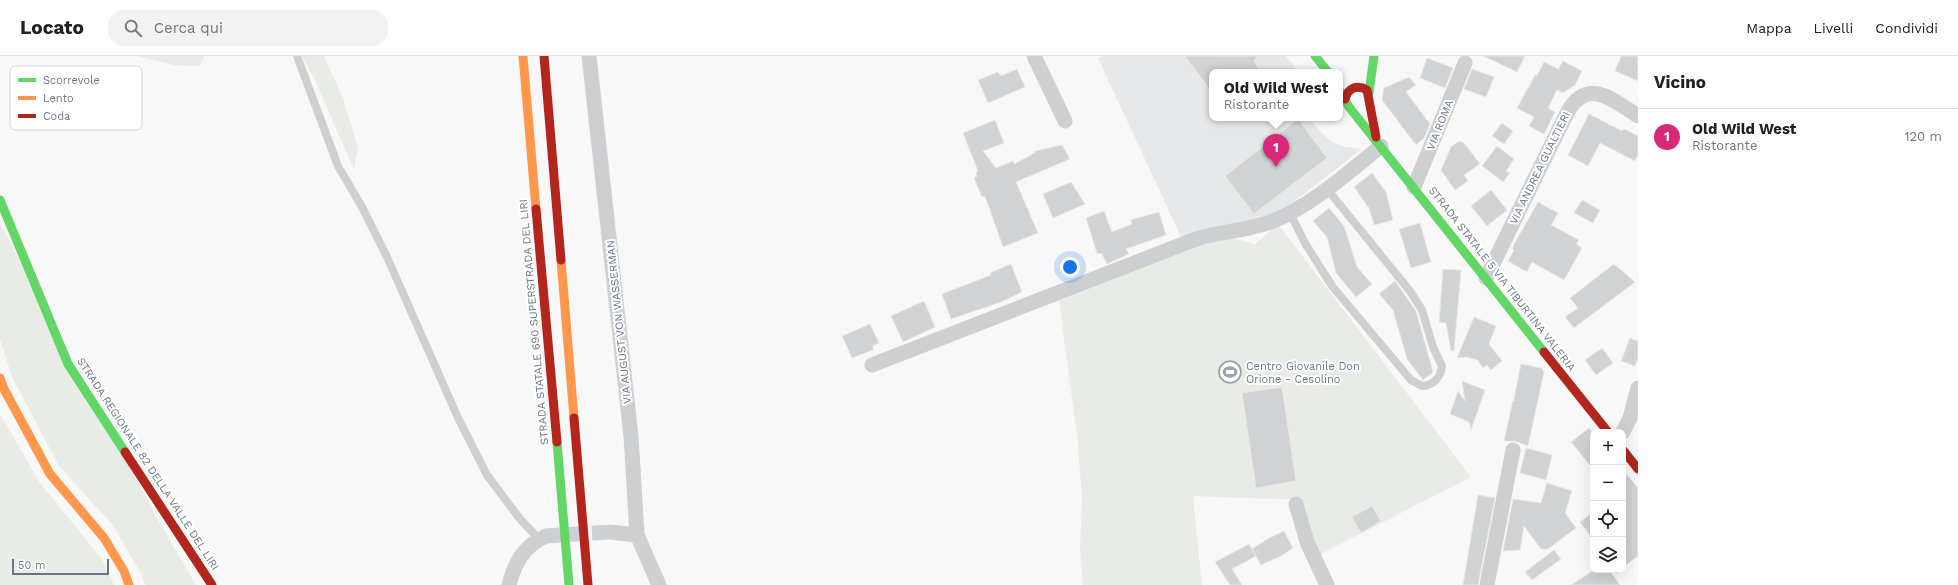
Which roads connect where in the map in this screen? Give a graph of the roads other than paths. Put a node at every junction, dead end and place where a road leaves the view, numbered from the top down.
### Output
1 (297, 56) edge
2 (522, 56) edge
3 (544, 56) edge
4 (589, 56) edge
5 (1034, 56) edge
6 (1315, 56) edge
7 (1373, 58) edge
8 (1465, 62) dead end
9 (1326, 69) edge
10 (1345, 81) dead end
11 (1356, 86) junction
12 (1343, 96) edge
13 (1369, 98) junction
14 (1345, 99) junction
15 (1351, 109) junction
16 (1638, 116) edge
17 (1064, 120) dead end
18 (1379, 143) junction
19 (1414, 187) junction
20 (1328, 189) junction
21 (0, 200) edge
22 (1290, 213) junction
23 (1486, 278) junction
24 (872, 365) dead end
25 (0, 378) edge
26 (1638, 388) edge
27 (1606, 429) edge
28 (1624, 429) edge
29 (1513, 450) dead end
30 (1626, 454) edge
31 (1638, 469) edge
32 (1296, 504) dead end
33 (610, 532) tunnel mouth
34 (638, 534) junction
35 (542, 538) joint
36 (129, 585) edge
37 (212, 585) edge
38 (509, 585) edge
39 (569, 585) edge
40 (588, 585) edge
41 (659, 585) edge
42 (1327, 585) edge
43 (1487, 585) edge

1 - 35 lane
2 - 39 main road, STRADA STATALE 690 SUPERSTRADA DEL LIRI
3 - 40 main road
4 - 34 street, VIA AUGUST VON WASSERMAN
5 - 17 street
6 - 9 main road
7 - 11 main road
7 - 13 main road, STRADA STATALE 5 VIA TIBURTINA VALERIA
8 - 19 street, VIA ROMA
10 - 11 main road
11 - 13 main road
11 - 14 main road
12 - 14 main road, STRADA STATALE 5 VIA TIBURTINA VALERIA
13 - 15 main road
13 - 18 main road, STRADA STATALE 5 VIA TIBURTINA VALERIA
14 - 15 main road, STRADA STATALE 5 VIA TIBURTINA VALERIA
15 - 18 main road, STRADA STATALE 5 VIA TIBURTINA VALERIA
16 - 23 street, VIA ANDREA GUALTIERI
18 - 19 main road, STRADA STATALE 5 VIA TIBURTINA VALERIA
18 - 20 street
19 - 23 main road, STRADA STATALE 5 VIA TIBURTINA VALERIA
20 - 22 street
20 - 22 lane
21 - 37 main road, STRADA REGIONALE 82 DELLA VALLE DEL LIRI
22 - 24 street
23 - 27 main road, STRADA STATALE 5 VIA TIBURTINA VALERIA
25 - 36 main road
26 - 28 street
29 - 43 street
30 - 31 main road
32 - 42 street
33 - 34 street
34 - 41 street, VIA AUGUST VON WASSERMAN
35 - 38 street

